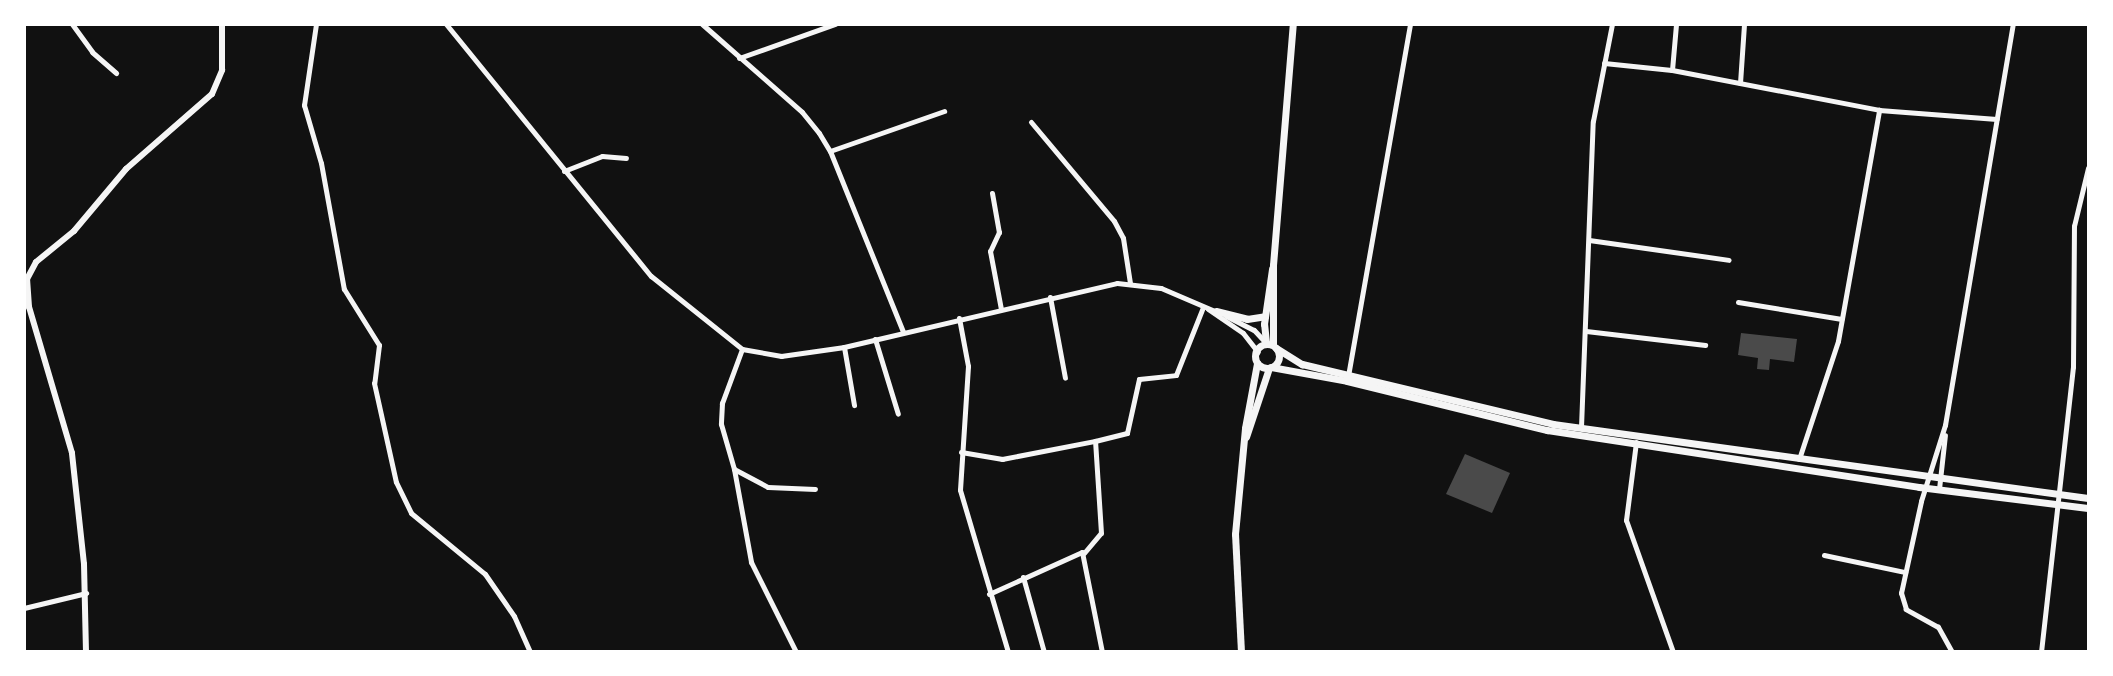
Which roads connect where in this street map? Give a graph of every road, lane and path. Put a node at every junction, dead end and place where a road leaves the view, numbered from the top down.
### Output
1 (72, 24) edge
2 (222, 24) edge
3 (316, 24) edge
4 (446, 24) edge
5 (702, 24) edge
6 (835, 24) edge
7 (1293, 24) edge
8 (1410, 24) edge
9 (1612, 24) edge
10 (1675, 24) edge
11 (1744, 24) edge
12 (2013, 24) edge
13 (805, 28) edge
14 (738, 58) junction
15 (1604, 63) junction
16 (1672, 70) junction
17 (116, 73) dead end
18 (1740, 83) junction
19 (1879, 110) junction
20 (944, 111) dead end
21 (1997, 119) junction
22 (1031, 122) dead end
23 (830, 151) junction
24 (626, 158) dead end
25 (2088, 168) edge
26 (564, 171) junction
27 (992, 193) dead end
28 (1589, 240) junction
29 (1729, 260) dead end
30 (1273, 265) junction
31 (26, 279) edge
32 (1130, 282) junction
33 (1050, 297) junction
34 (1738, 302) dead end
35 (27, 306) edge
36 (1001, 309) junction
37 (1209, 309) junction
38 (1265, 316) junction
39 (959, 318) junction
40 (1842, 319) junction
41 (1586, 331) junction
42 (903, 332) junction
43 (875, 339) junction
44 (1270, 344) junction
45 (1705, 345) dead end
46 (844, 347) junction
47 (742, 349) junction
48 (1258, 352) junction
49 (1257, 363) junction
50 (1270, 368) junction
51 (1065, 378) dead end
52 (1348, 378) junction
53 (854, 405) dead end
54 (898, 414) dead end
55 (1945, 425) junction
56 (1581, 427) junction
57 (1095, 441) junction
58 (1636, 442) junction
59 (1243, 443) junction
60 (961, 452) junction
61 (1799, 459) junction
62 (734, 469) junction
63 (1928, 478) junction
64 (1941, 479) junction
65 (1925, 488) junction
66 (815, 489) dead end
67 (1939, 489) junction
68 (2061, 494) junction
69 (2088, 498) edge
70 (2059, 504) junction
71 (2088, 508) edge
72 (1084, 553) junction
73 (1824, 555) dead end
74 (1905, 572) junction
75 (1023, 578) junction
76 (86, 593) junction
77 (989, 594) junction
78 (24, 608) edge
79 (86, 652) edge
80 (530, 652) edge
81 (796, 652) edge
82 (1008, 652) edge
83 (1044, 652) edge
84 (1102, 652) edge
85 (1241, 652) edge
86 (1673, 652) edge
87 (1952, 652) edge
88 (2041, 652) edge

1 - 17 street
2 - 31 street
3 - 80 street
4 - 26 street
5 - 14 street
6 - 13 street
7 - 30 main road
8 - 52 street
9 - 15 street
10 - 16 street
11 - 18 street
12 - 21 street
13 - 14 street
14 - 23 street
15 - 16 street
15 - 28 street
16 - 18 street
18 - 19 street
19 - 21 street
19 - 40 street
20 - 23 street
21 - 55 street
22 - 32 street
23 - 42 street
24 - 26 street
25 - 68 street
26 - 47 street
27 - 36 street
28 - 29 street
28 - 41 street
30 - 38 main road
30 - 44 main road
31 - 35 street
32 - 33 street
32 - 37 street
33 - 36 street
33 - 51 street
34 - 40 street
35 - 76 street
36 - 39 street
37 - 38 main road
37 - 44 street
37 - 48 street
37 - 57 street
38 - 44 main road
39 - 42 street
39 - 60 street
40 - 61 street
41 - 45 street
41 - 56 street
42 - 43 street
43 - 46 street
43 - 54 street
44 - 48 main road
44 - 50 main road
44 - 52 main road
46 - 47 street
46 - 53 street
47 - 62 street
48 - 49 main road
49 - 50 main road
49 - 59 main road
50 - 52 main road
50 - 59 main road
52 - 56 main road
52 - 58 main road
55 - 63 street
55 - 64 street
56 - 61 main road
57 - 60 street
57 - 72 street
58 - 65 main road
58 - 86 street
59 - 85 main road
60 - 77 street
61 - 63 main road
62 - 66 street
62 - 81 street
63 - 64 main road
63 - 65 street
64 - 67 street
64 - 68 main road
65 - 67 main road
65 - 74 street
67 - 70 main road
68 - 69 main road
68 - 70 street
70 - 71 main road
70 - 88 street
72 - 75 street
72 - 84 street
73 - 74 street
74 - 87 street
75 - 77 street
75 - 83 street
76 - 78 street
76 - 79 street
77 - 82 street

